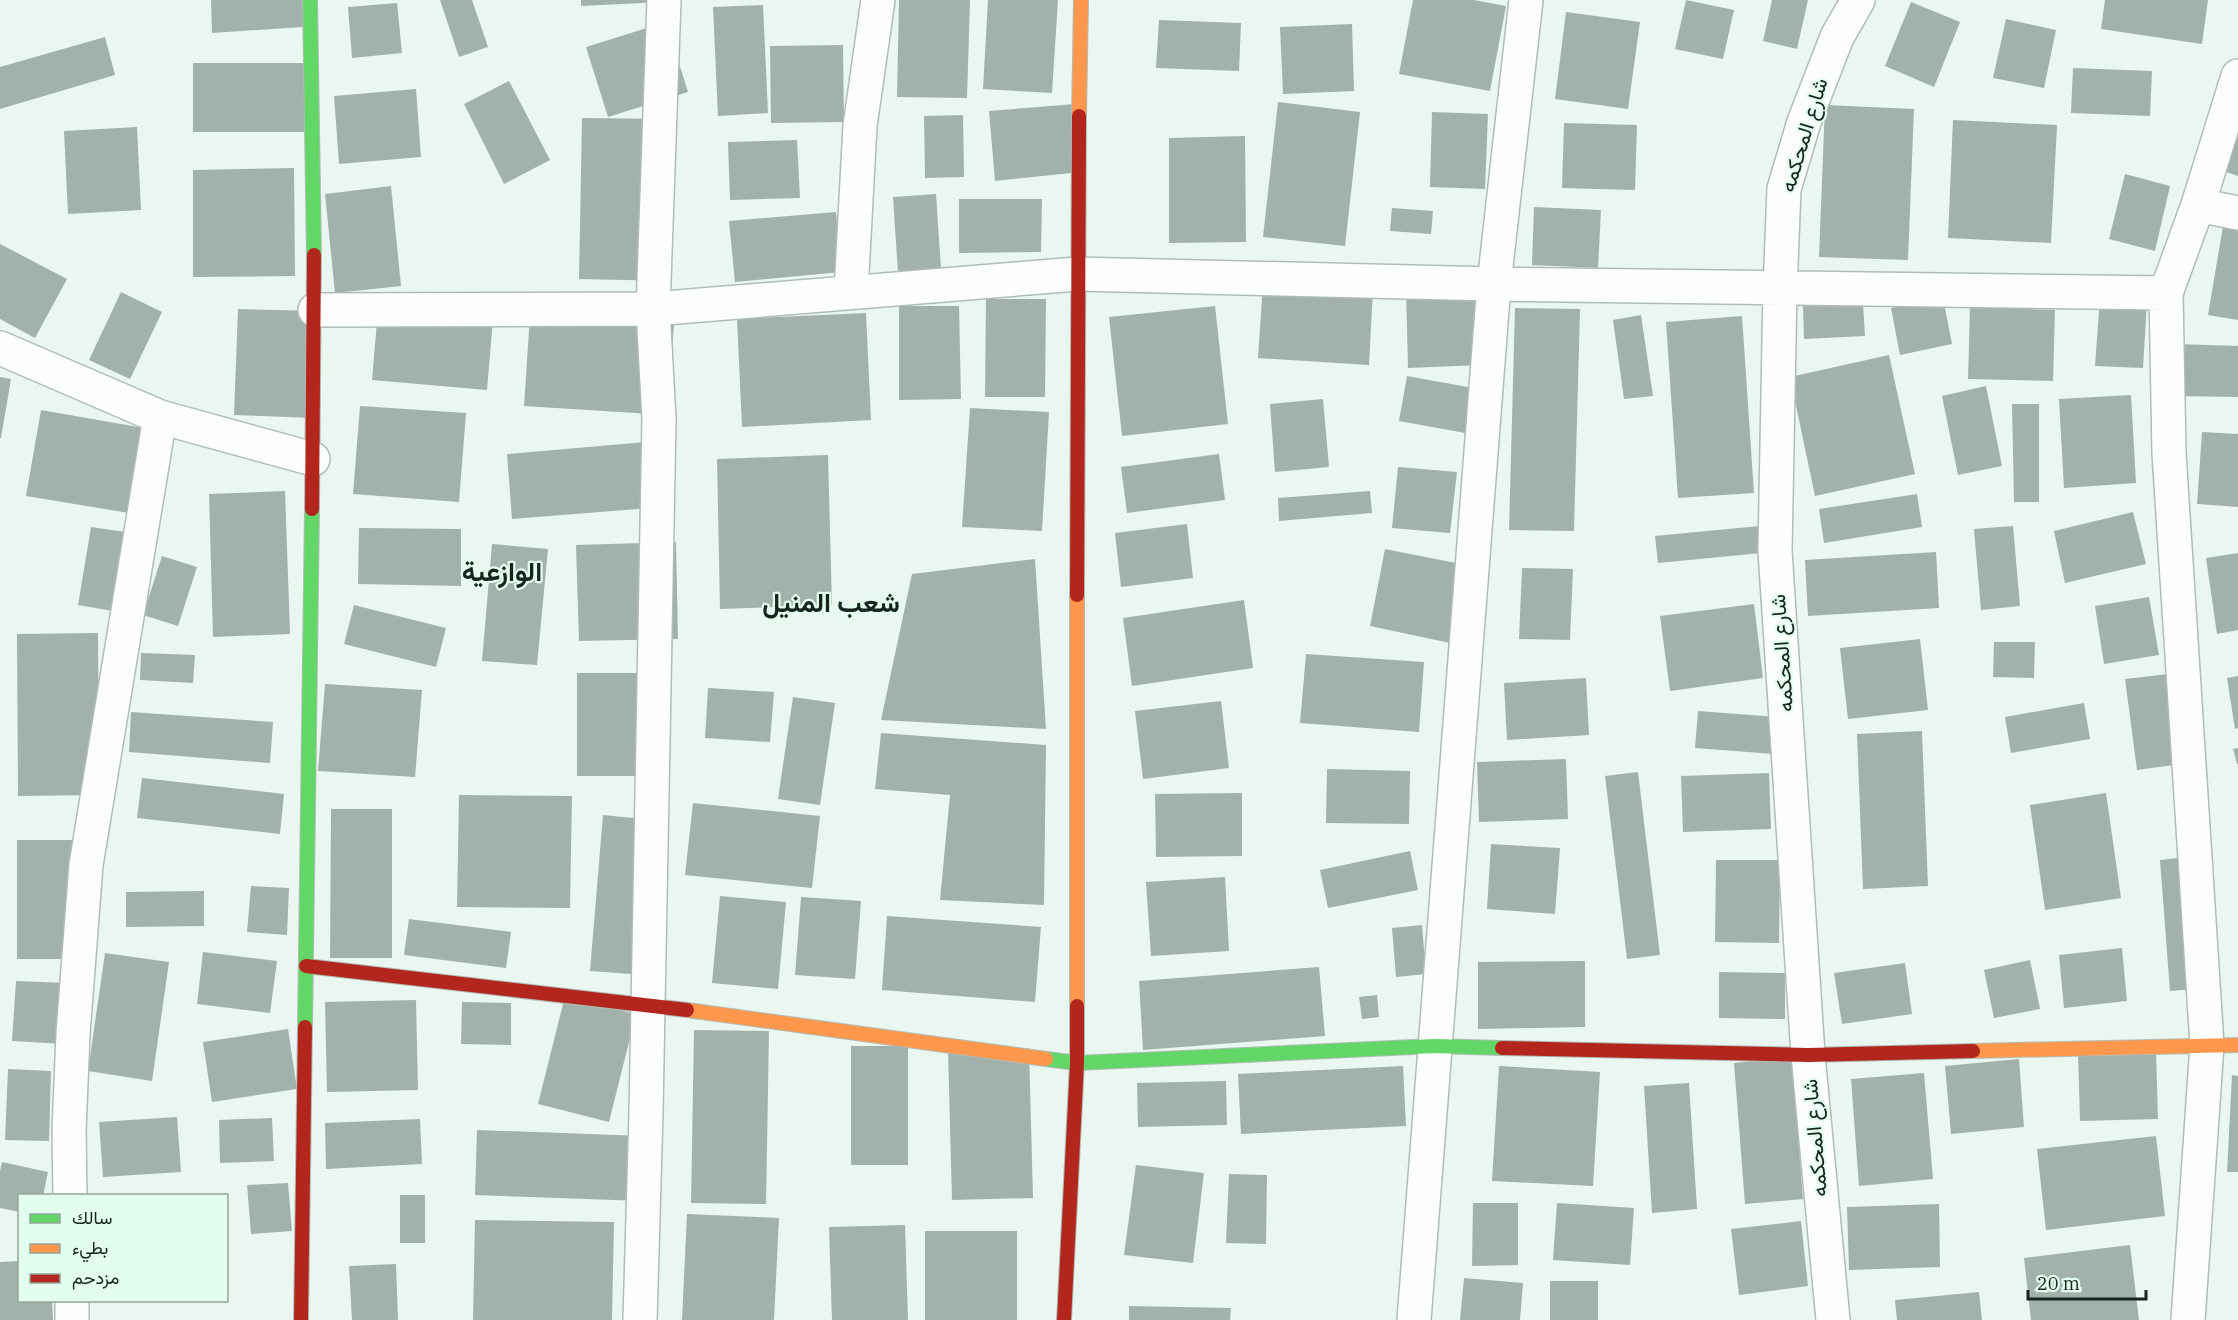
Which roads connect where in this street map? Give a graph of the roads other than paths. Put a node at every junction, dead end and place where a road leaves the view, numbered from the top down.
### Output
1 (310, 0) edge
2 (664, 0) edge
3 (878, 0) edge
4 (1081, 0) edge
5 (1526, 0) edge
6 (1858, 0) edge
7 (2238, 76) edge
8 (2198, 205) junction
9 (2238, 213) edge
10 (1077, 274) junction
11 (1494, 284) junction
12 (1780, 289) junction
13 (851, 292) junction
14 (2166, 293) junction
15 (653, 309) junction
16 (315, 310) junction
17 (0, 348) edge
18 (160, 417) junction
19 (313, 459) junction
20 (306, 966) junction
21 (647, 1005) junction
22 (2222, 1045) edge
23 (1435, 1046) junction
24 (1808, 1055) junction
25 (1077, 1063) junction
26 (70, 1194) edge
27 (72, 1302) edge
28 (72, 1320) edge
29 (301, 1320) edge
30 (640, 1320) edge
31 (1064, 1320) edge
32 (1414, 1320) edge
33 (1833, 1320) edge
34 (2188, 1320) edge

1 - 16 street
2 - 15 street
3 - 13 street
4 - 10 street
5 - 11 street
6 - 12 street, شارع المحكمه
7 - 8 street
8 - 9 street
8 - 14 street
10 - 11 street
10 - 13 street
10 - 25 street
11 - 12 street
11 - 23 street
12 - 14 street
12 - 24 street, شارع المحكمه
13 - 15 street
14 - 22 street
15 - 16 street
15 - 21 street
16 - 19 street
17 - 18 street
18 - 19 street
18 - 26 street
19 - 20 street
20 - 21 street
20 - 29 street
21 - 25 street
21 - 30 street
22 - 24 street
22 - 34 street
23 - 24 street
23 - 25 street
23 - 32 street
24 - 33 street, شارع المحكمه
25 - 31 street
27 - 28 street

